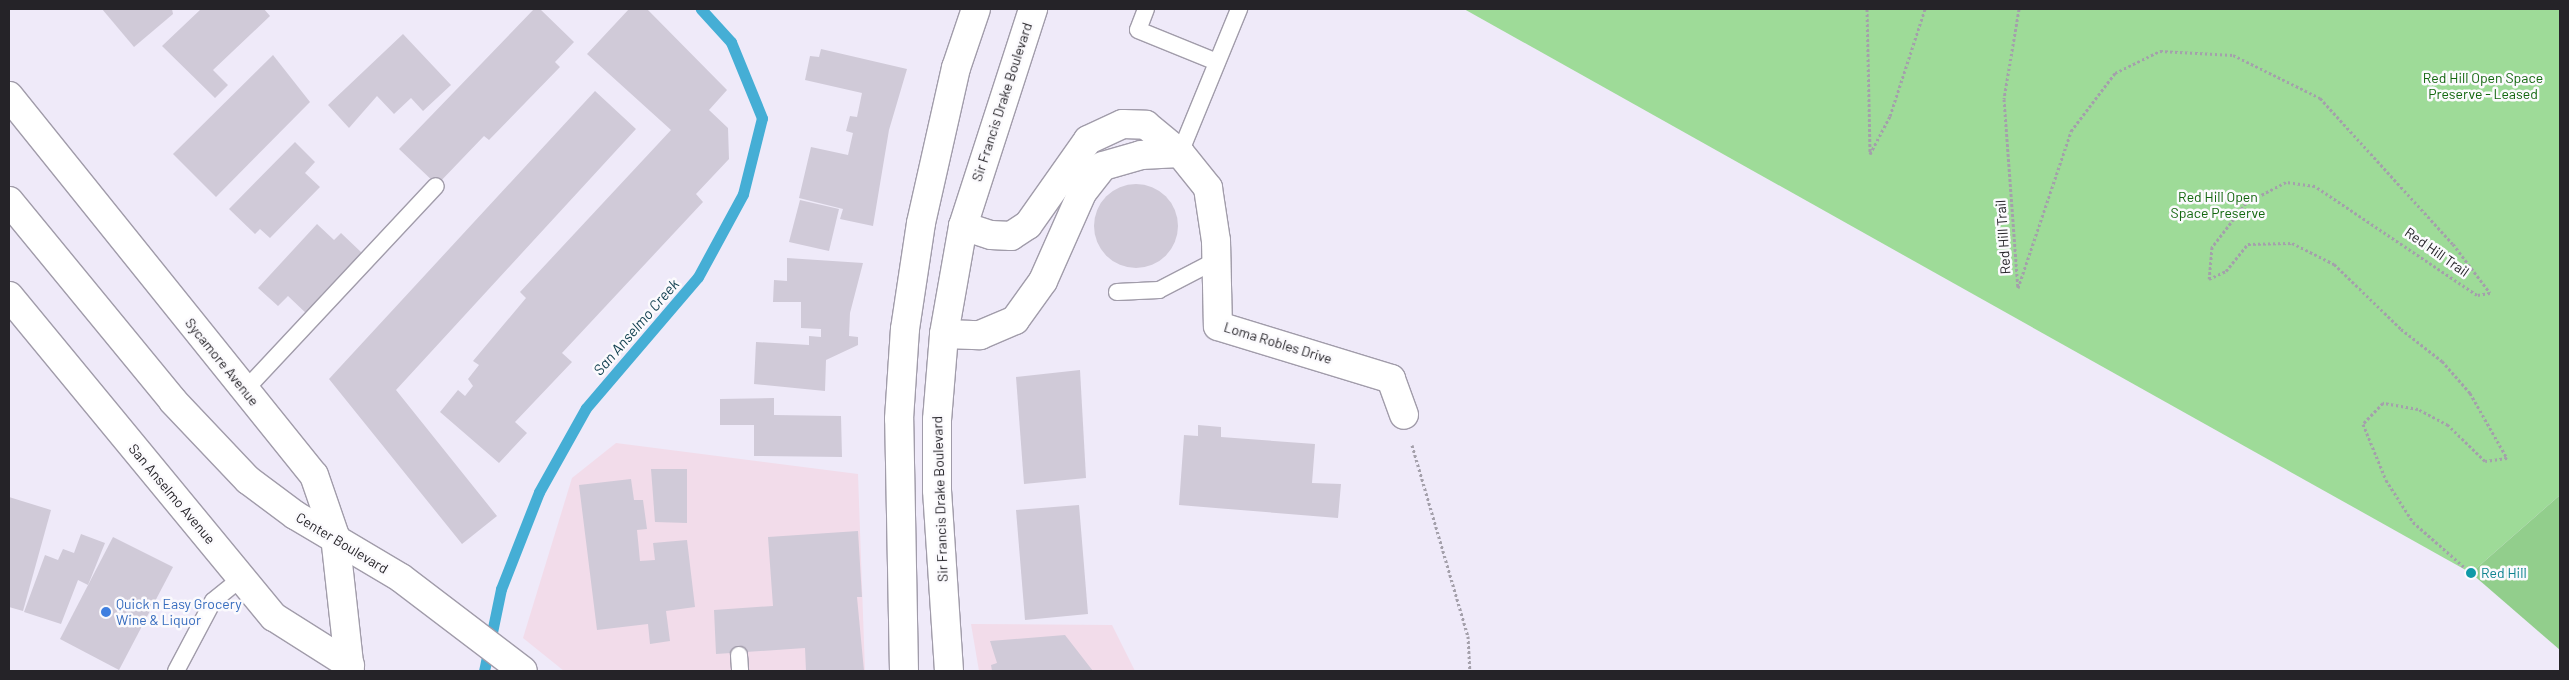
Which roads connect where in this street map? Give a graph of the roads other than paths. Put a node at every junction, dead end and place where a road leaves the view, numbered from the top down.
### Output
1 (976, 9) edge
2 (1033, 9) edge
3 (1146, 9) edge
4 (1239, 9) edge
5 (1218, 62) junction
6 (9, 96) edge
7 (1180, 153) junction
8 (436, 186) dead end
9 (9, 201) edge
10 (963, 226) junction
11 (1215, 260) junction
12 (1117, 292) dead end
13 (9, 296) edge
14 (944, 334) junction
15 (245, 390) junction
16 (1404, 415) road end
17 (335, 536) junction
18 (242, 578) junction
19 (350, 668) edge
20 (176, 671) edge
21 (523, 671) edge
22 (904, 671) edge
23 (949, 671) edge

1 - 22 street
2 - 10 street, Sir Francis Drake Boulevard
3 - 5 lane
4 - 5 lane
5 - 7 lane
6 - 15 street, Sycamore Avenue
7 - 10 street, Loma Robles Drive
7 - 11 street, Loma Robles Drive
7 - 14 street
8 - 15 lane
9 - 17 street, Center Boulevard
10 - 14 street, Sir Francis Drake Boulevard
11 - 12 lane
11 - 16 street, Loma Robles Drive
13 - 18 street, San Anselmo Avenue
14 - 23 street, Sir Francis Drake Boulevard
15 - 17 street, Sycamore Avenue
17 - 19 street, Sycamore Avenue
17 - 21 street, Center Boulevard
18 - 19 street, San Anselmo Avenue
18 - 20 lane

